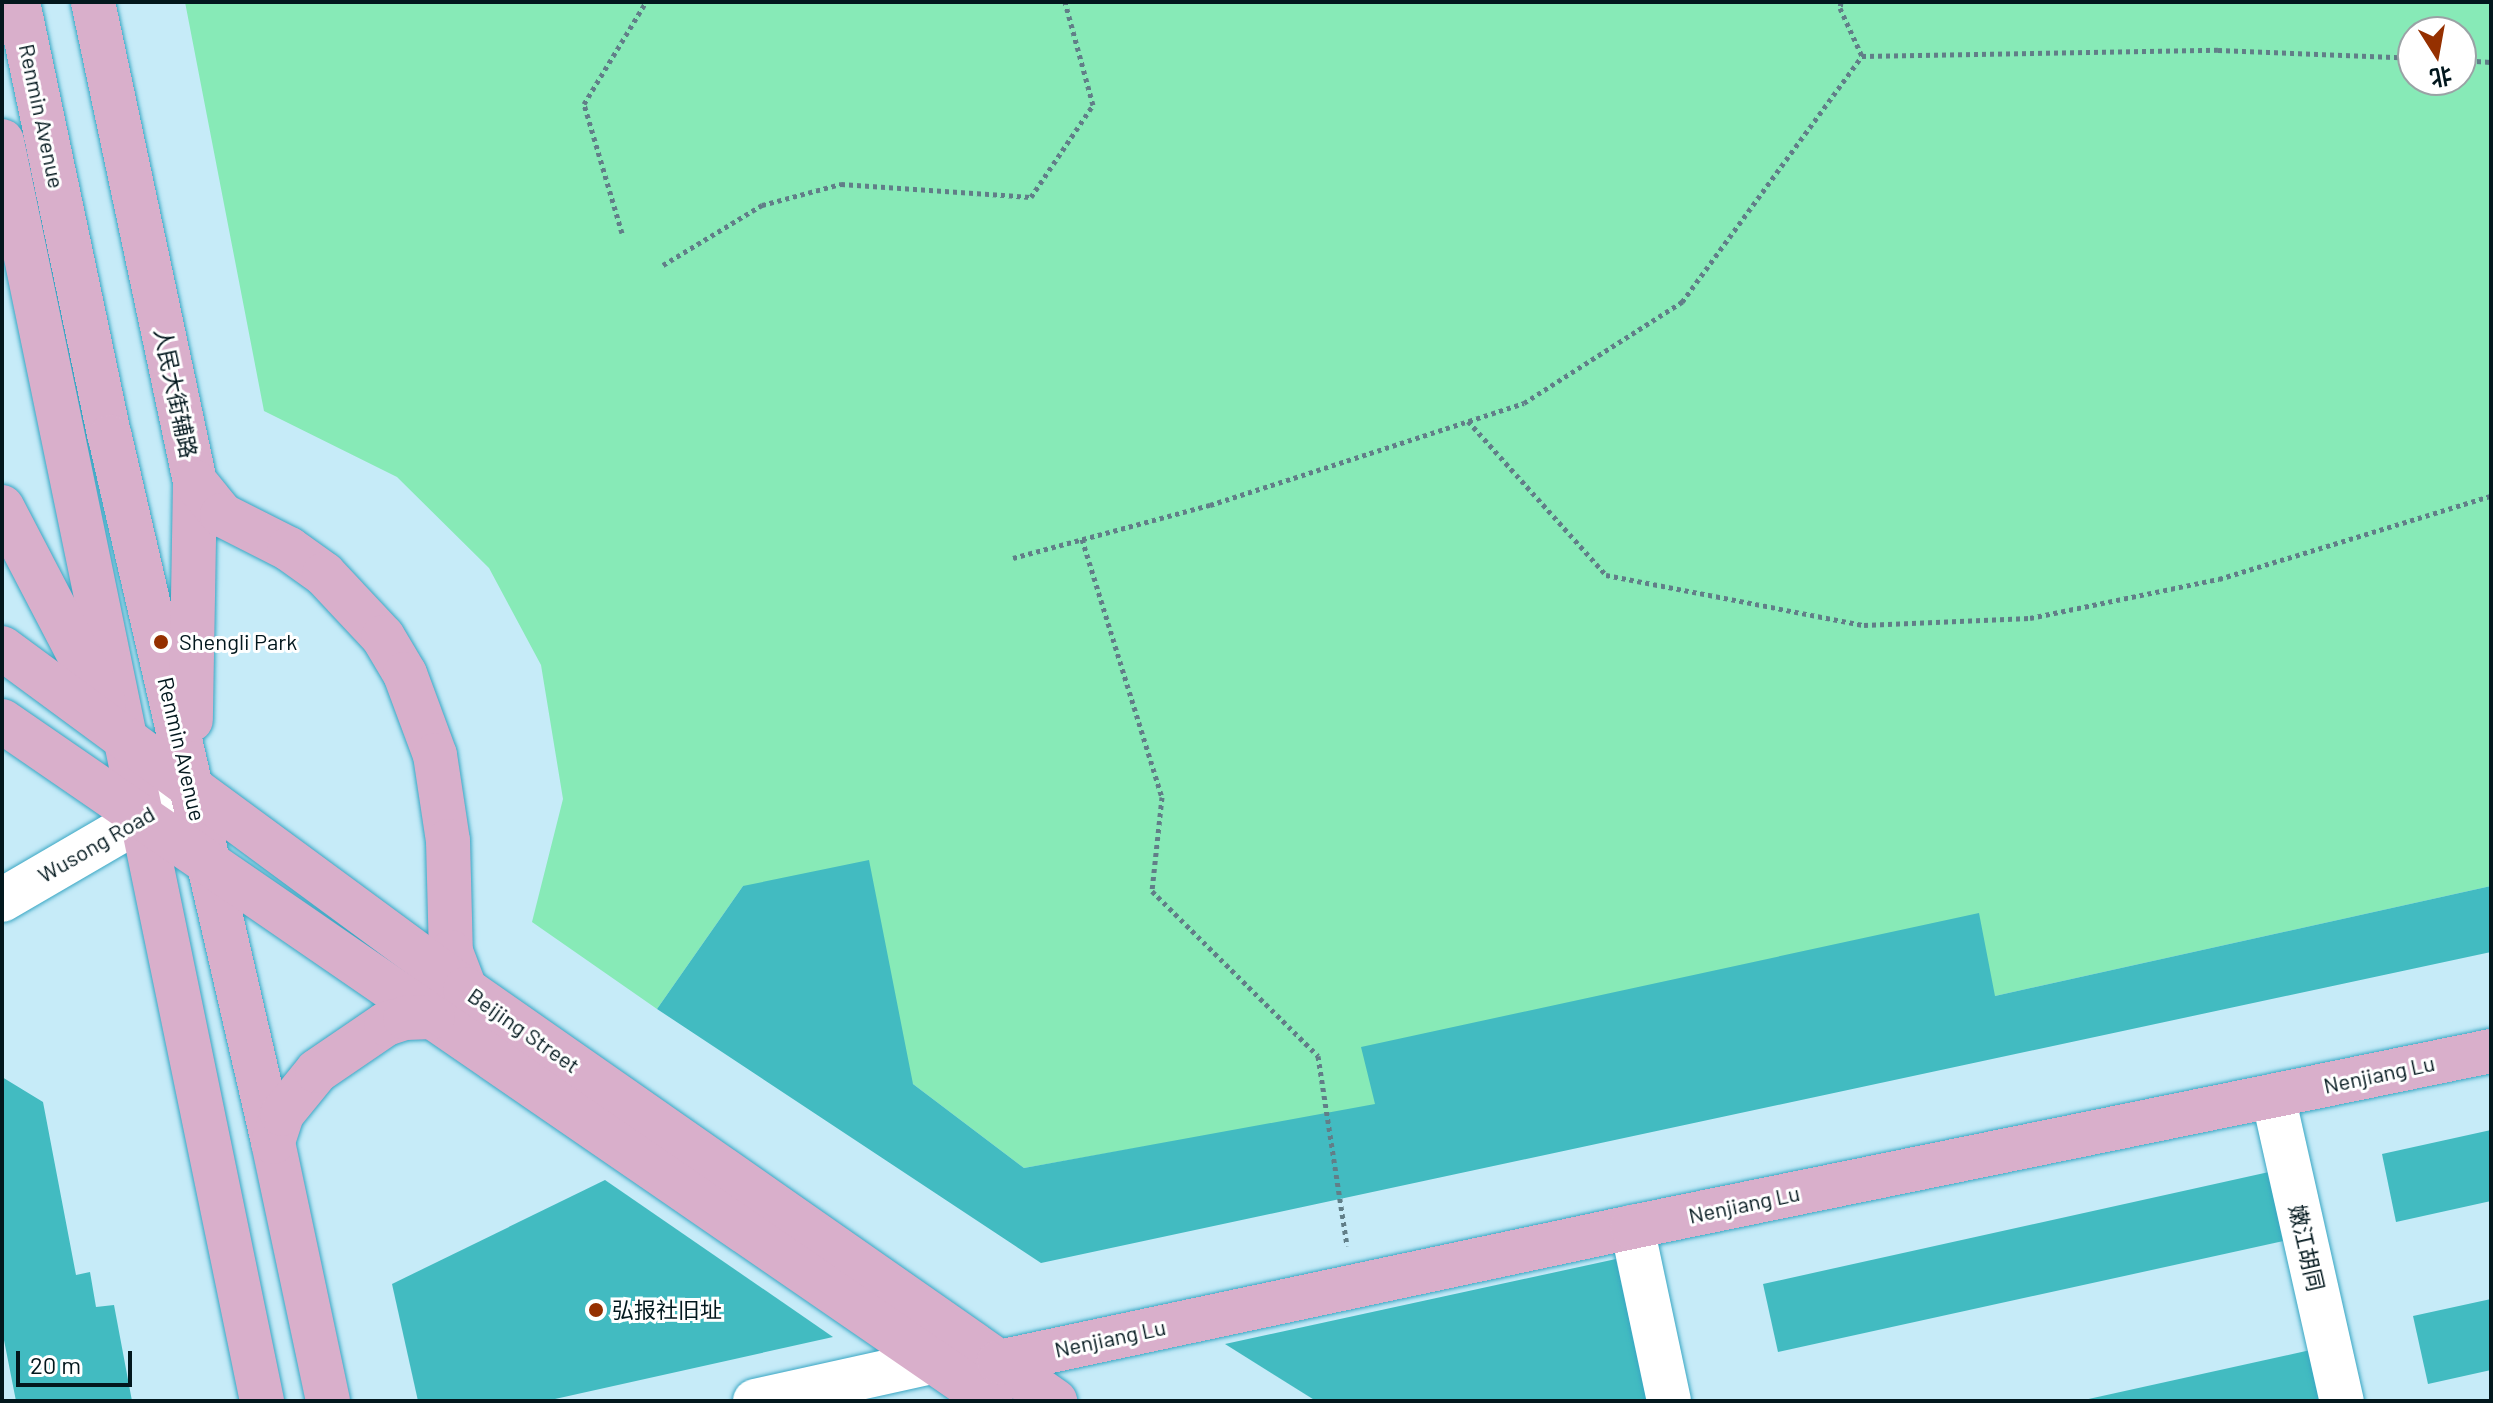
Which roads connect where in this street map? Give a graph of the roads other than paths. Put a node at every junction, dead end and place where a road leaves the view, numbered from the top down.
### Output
1 (18, 2) edge
2 (93, 2) edge
3 (2, 141) edge
4 (195, 482) junction
5 (2, 507) edge
6 (2, 648) edge
7 (2, 721) edge
8 (124, 740) junction
9 (191, 790) junction
10 (141, 817) junction
11 (208, 863) junction
12 (2, 900) edge
13 (449, 1003) junction
14 (2491, 1051) edge
15 (2273, 1096) junction
16 (273, 1142) junction
17 (1632, 1227) junction
18 (935, 1361) junction
19 (995, 1382) edge
20 (262, 1401) edge
21 (328, 1401) edge
22 (755, 1401) edge
23 (1055, 1401) edge
24 (1669, 1401) edge
25 (2342, 1401) edge

1 - 9 main road, Renmin Avenue
2 - 4 main road, 人民大街辅路
3 - 8 main road, Renmin Avenue
4 - 9 main road, 人民大街辅路
4 - 13 main road
5 - 8 main road
6 - 8 main road, Beijing Street
7 - 10 main road, Beijing Street
8 - 9 main road, Beijing Street
8 - 10 main road, Renmin Avenue
9 - 10 street, Wusong Road
9 - 11 main road, Renmin Avenue
9 - 13 main road, Beijing Street
10 - 11 main road, Beijing Street
10 - 12 street, Wusong Road
10 - 20 main road, Renmin Avenue
11 - 13 main road, Beijing Street
11 - 16 main road, Renmin Avenue
13 - 16 main road
13 - 18 main road, Beijing Street
13 - 19 main road, Beijing Street
14 - 15 main road, Nenjiang Lu
15 - 17 main road, Nenjiang Lu
15 - 25 street, 嫩江胡同
16 - 21 main road, Renmin Avenue
17 - 19 main road, Nenjiang Lu
17 - 24 street
18 - 19 main road, Beijing Street
18 - 22 street
19 - 23 main road, Beijing Street

